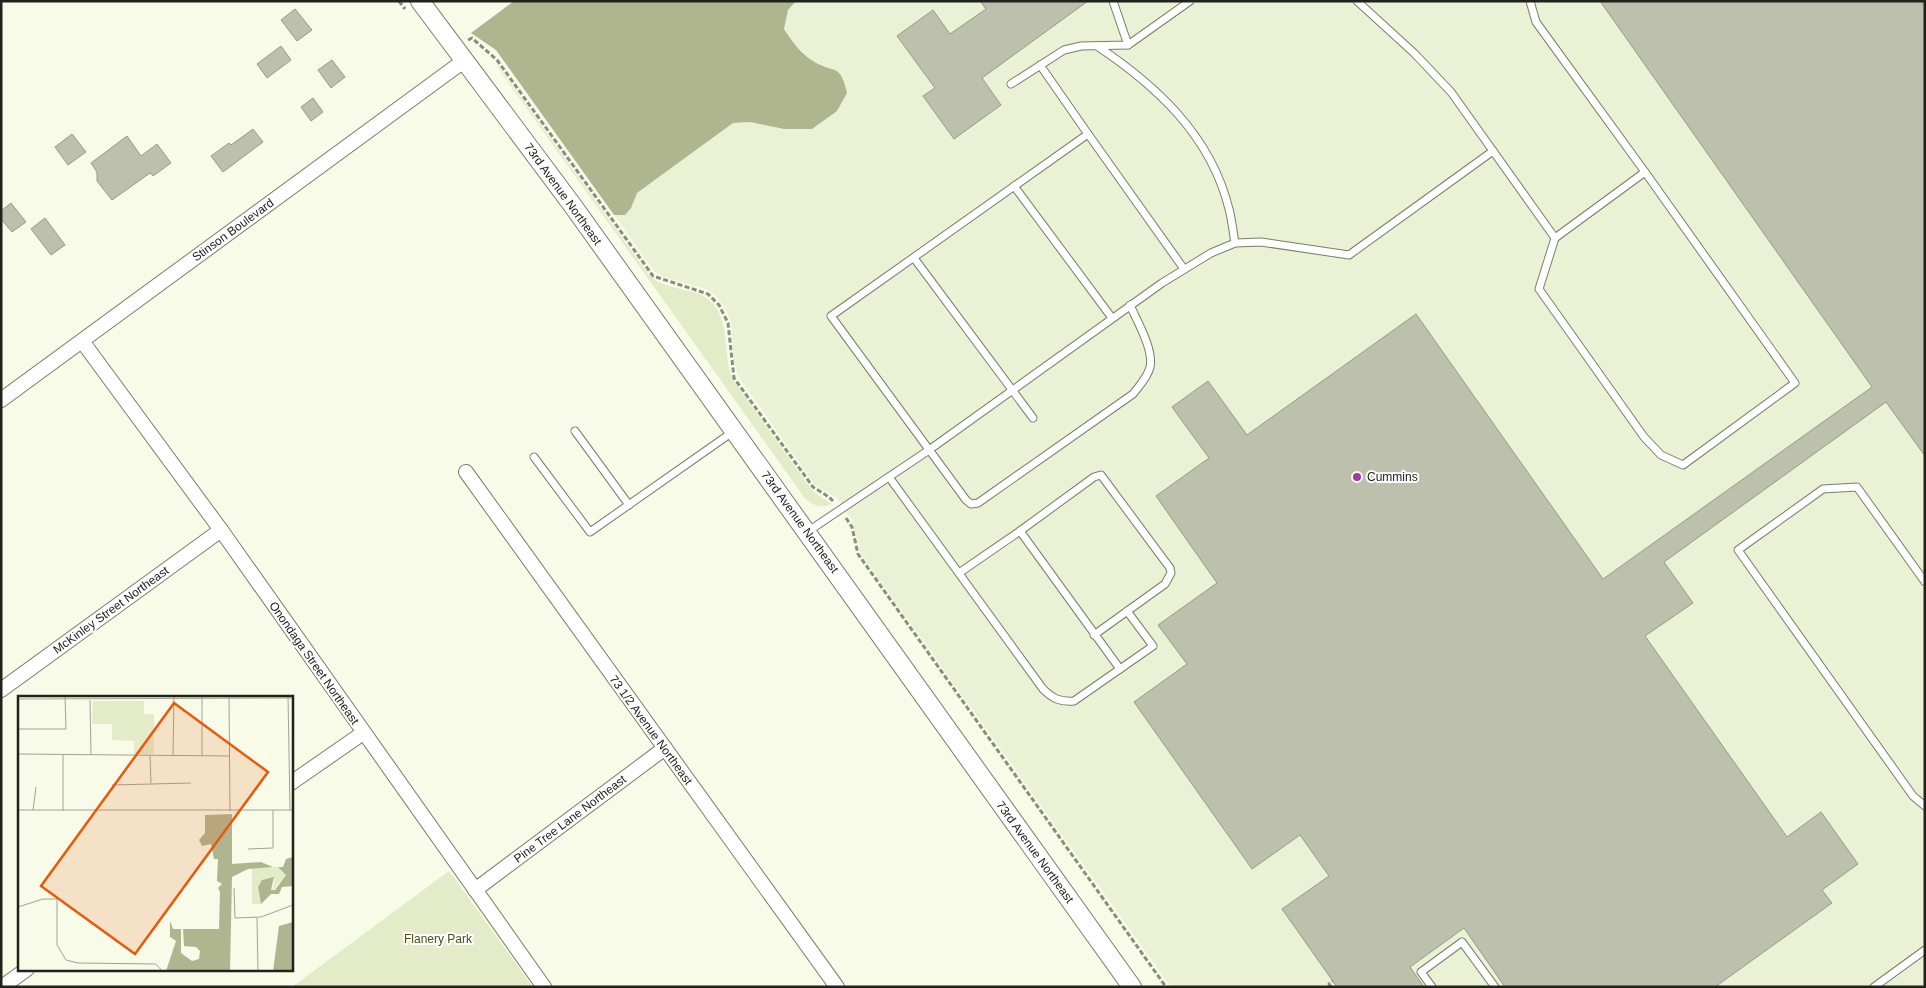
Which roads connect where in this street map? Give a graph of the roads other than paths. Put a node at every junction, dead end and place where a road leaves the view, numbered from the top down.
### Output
1 (1113, 1) edge
2 (1190, 1) edge
3 (1357, 1) edge
4 (1530, 1) edge
5 (413, 5) edge
6 (1128, 45) junction
7 (1097, 46) junction
8 (461, 54) junction
9 (1040, 65) junction
10 (1011, 84) dead end
11 (1088, 134) junction
12 (1493, 151) junction
13 (1645, 172) junction
14 (1014, 186) junction
15 (1555, 238) junction
16 (1235, 243) junction
17 (914, 258) junction
18 (1184, 269) junction
19 (1130, 305) junction
20 (1112, 318) junction
21 (82, 341) junction
22 (1013, 391) junction
23 (1, 400) edge
24 (1033, 418) dead end
25 (576, 431) dead end
26 (735, 431) junction
27 (929, 450) junction
28 (534, 457) dead end
29 (466, 472) dead end
30 (889, 477) junction
31 (629, 505) junction
32 (221, 530) junction
33 (1020, 531) junction
34 (807, 532) junction
35 (959, 574) junction
36 (1925, 582) edge
37 (1127, 611) junction
38 (1094, 635) junction
39 (1120, 669) junction
40 (1, 690) edge
41 (363, 733) junction
42 (665, 748) junction
43 (292, 782) edge
44 (1925, 806) edge
45 (475, 890) junction
46 (1925, 950) edge
47 (26, 970) edge
48 (2, 987) edge
49 (544, 987) edge
50 (837, 987) edge
51 (1132, 987) edge
52 (1432, 987) edge
53 (1495, 987) edge
54 (1874, 987) edge

1 - 6 lane
2 - 6 lane
3 - 12 lane
4 - 13 lane
5 - 8 street, 73rd Avenue Northeast
6 - 7 lane
7 - 9 lane
7 - 16 lane
8 - 21 street, Stinson Boulevard
8 - 26 street, 73rd Avenue Northeast
9 - 10 lane
9 - 11 lane
11 - 14 lane
11 - 18 lane
12 - 15 lane
12 - 16 lane
13 - 15 lane
13 - 15 lane
14 - 17 lane
14 - 20 lane
16 - 18 lane
17 - 22 lane
17 - 27 lane
18 - 19 lane
19 - 20 lane
19 - 27 lane
20 - 22 lane
21 - 23 street, Stinson Boulevard
21 - 32 street, Onondaga Street Northeast
22 - 24 lane
22 - 27 lane
25 - 31 lane
26 - 31 lane
26 - 34 street, 73rd Avenue Northeast
27 - 30 lane
28 - 31 lane
29 - 42 street, 73 1/2 Avenue Northeast
30 - 34 lane
30 - 35 lane
32 - 40 street, McKinley Street Northeast
32 - 41 street, Onondaga Street Northeast
33 - 35 lane
33 - 37 lane
33 - 38 lane
34 - 51 street, 73rd Avenue Northeast
35 - 39 lane
36 - 44 lane
37 - 38 lane
37 - 39 lane
38 - 39 lane
41 - 43 street
41 - 45 street, Onondaga Street Northeast
42 - 45 street, Pine Tree Lane Northeast
42 - 50 street, 73 1/2 Avenue Northeast
45 - 49 street, Onondaga Street Northeast
46 - 54 lane
47 - 48 street
52 - 53 lane

